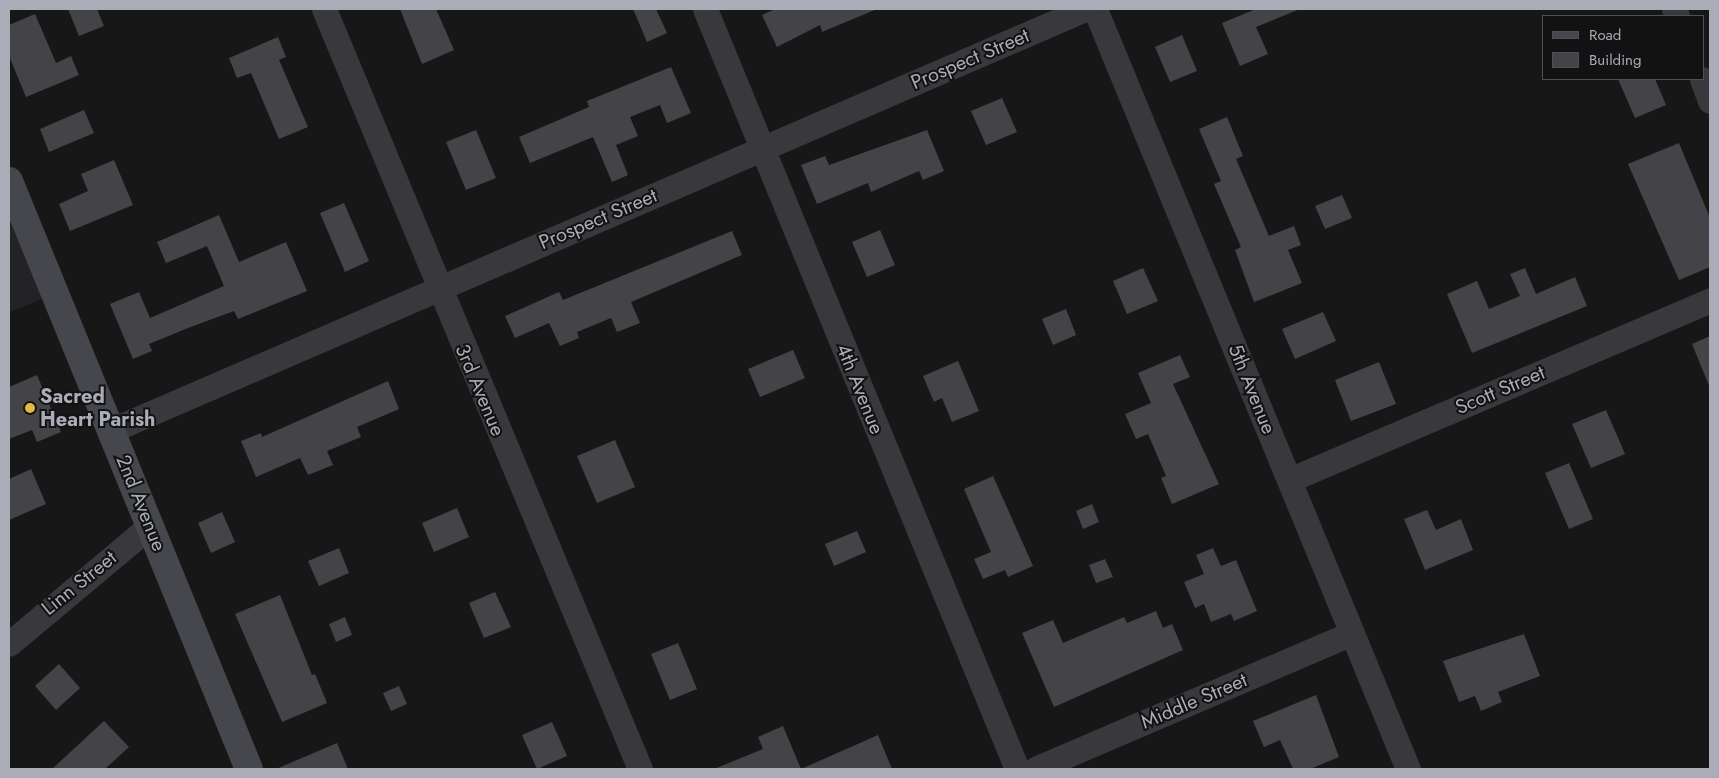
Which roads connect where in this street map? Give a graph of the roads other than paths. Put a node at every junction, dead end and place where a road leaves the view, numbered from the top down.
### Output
1 (324, 9) edge
2 (705, 9) edge
3 (1085, 9) edge
4 (1095, 9) edge
5 (1702, 80) edge
6 (1710, 101) edge
7 (761, 150) junction
8 (9, 181) edge
9 (438, 288) junction
10 (1710, 300) edge
11 (112, 430) junction
12 (1289, 480) junction
13 (151, 524) junction
14 (1352, 633) junction
15 (9, 644) edge
16 (249, 769) edge
17 (640, 769) edge
18 (1017, 769) edge
19 (1035, 769) edge
20 (1408, 769) edge

1 - 9 street, 3rd Avenue
2 - 7 street, 4th Avenue
3 - 7 street, Prospect Street
4 - 12 street, 5th Avenue
5 - 6 street
7 - 9 street, Prospect Street
7 - 18 street, 4th Avenue
8 - 11 street, 2nd Avenue
9 - 11 street, Prospect Street
9 - 17 street, 3rd Avenue
10 - 12 street, Scott Street
11 - 13 street, 2nd Avenue
12 - 14 street, 5th Avenue
13 - 15 street, Linn Street
13 - 16 street, 2nd Avenue
14 - 19 street, Middle Street
14 - 20 street, 5th Avenue

